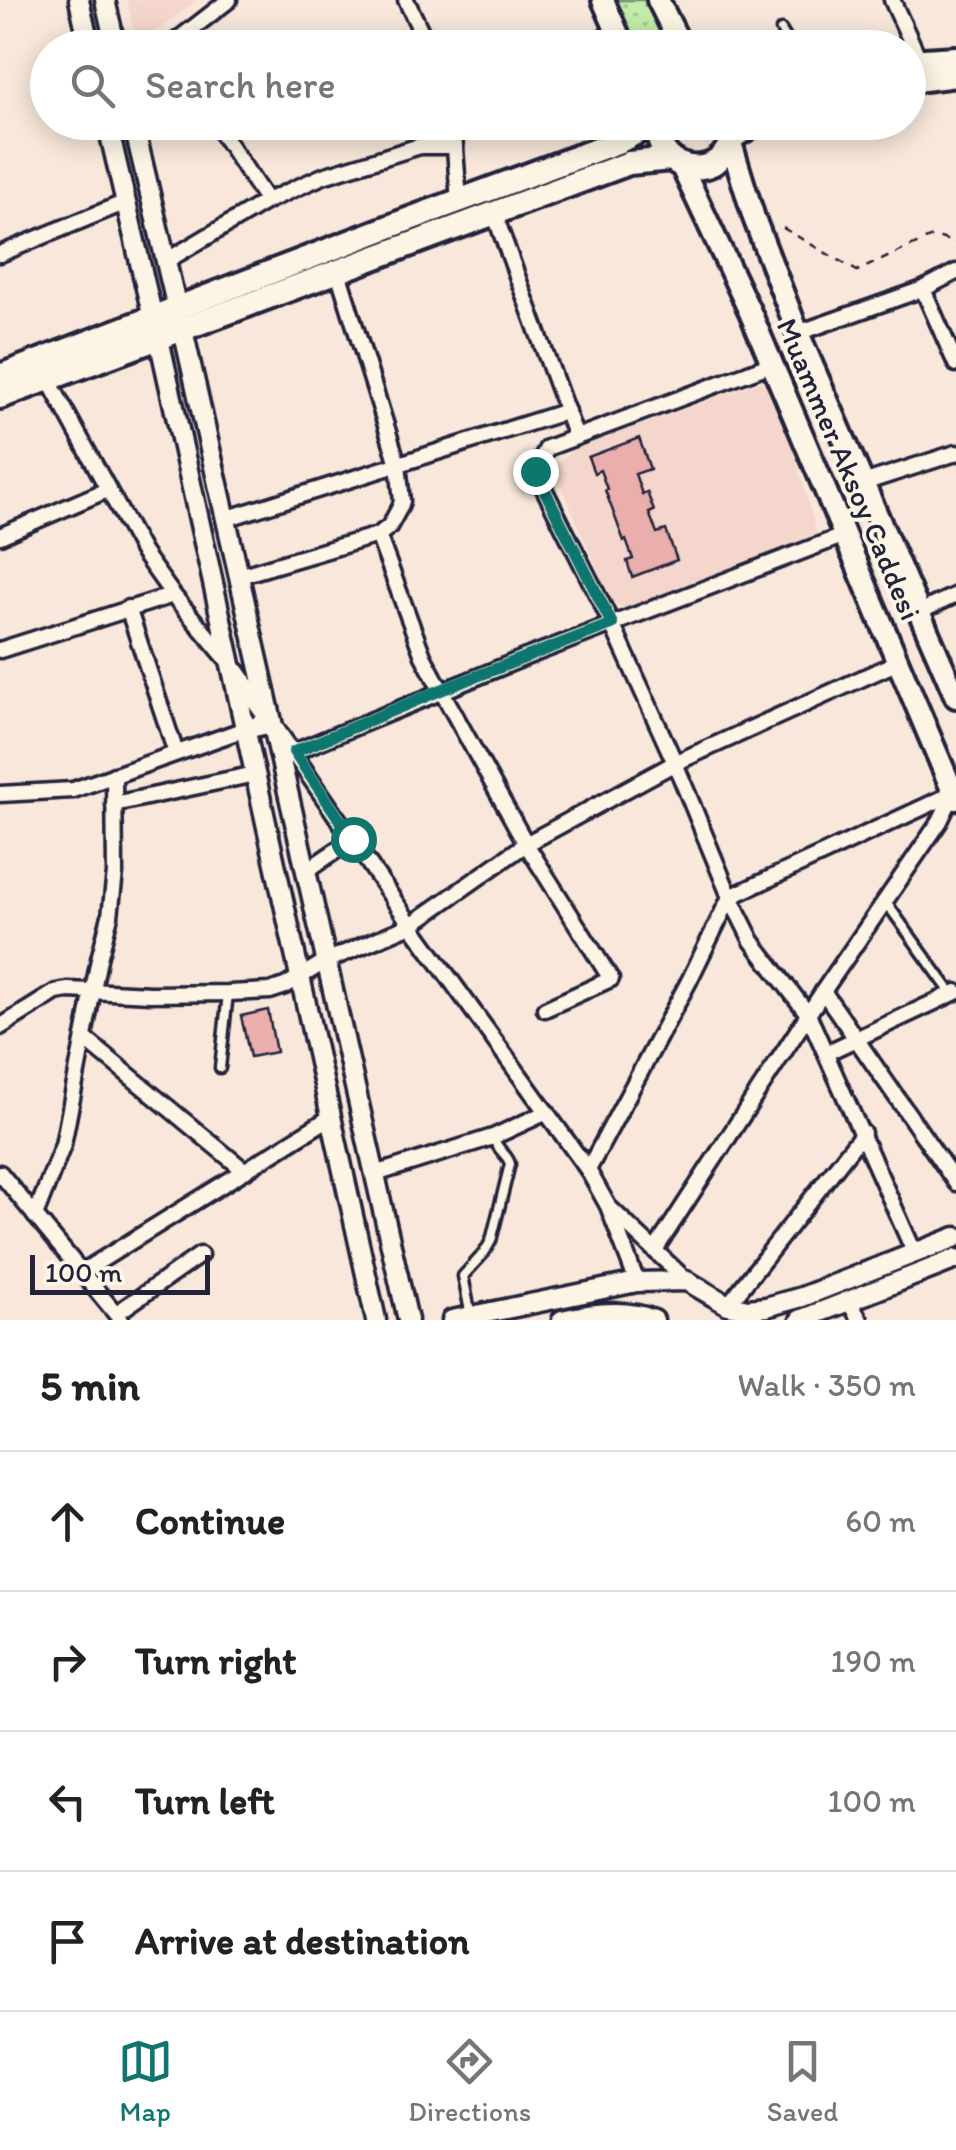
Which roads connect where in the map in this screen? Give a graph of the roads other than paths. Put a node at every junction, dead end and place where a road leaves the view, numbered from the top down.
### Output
1 (78, 0) edge
2 (105, 0) edge
3 (229, 0) edge
4 (406, 0) edge
5 (603, 0) edge
6 (658, 0) edge
7 (892, 0) edge
8 (86, 30) edge
9 (112, 30) edge
10 (190, 30) edge
11 (420, 30) edge
12 (616, 30) edge
13 (673, 30) edge
14 (903, 30) edge
15 (956, 58) edge
16 (926, 59) edge
17 (956, 75) edge
18 (926, 79) edge
19 (111, 140) edge
20 (137, 140) edge
21 (226, 140) edge
22 (456, 140) edge
23 (624, 140) edge
24 (660, 140) edge
25 (729, 140) edge
26 (734, 140) edge
27 (456, 146) junction
28 (676, 162) junction
29 (267, 201) junction
30 (459, 201) junction
31 (126, 202) junction
32 (494, 213) junction
33 (0, 254) edge
34 (166, 261) junction
35 (338, 272) junction
36 (956, 272) edge
37 (922, 289) junction
38 (180, 319) junction
39 (156, 329) junction
40 (798, 333) junction
41 (772, 364) junction
42 (956, 364) edge
43 (0, 376) edge
44 (48, 379) junction
45 (0, 397) edge
46 (567, 411) junction
47 (576, 437) junction
48 (956, 453) edge
49 (398, 464) junction
50 (863, 484) junction
51 (107, 490) junction
52 (226, 518) junction
53 (0, 536) edge
54 (378, 536) junction
55 (844, 536) junction
56 (238, 576) junction
57 (172, 594) junction
58 (956, 595) edge
59 (128, 608) junction
60 (919, 612) junction
61 (612, 624) junction
62 (0, 650) edge
63 (898, 662) junction
64 (230, 664) junction
65 (441, 690) junction
66 (956, 697) edge
67 (272, 722) junction
68 (245, 729) junction
69 (294, 752) junction
70 (176, 753) junction
71 (675, 763) junction
72 (114, 774) junction
73 (255, 774) junction
74 (0, 794) edge
75 (955, 796) edge
76 (114, 804) junction
77 (353, 839) junction
78 (526, 844) junction
79 (306, 871) junction
80 (730, 897) junction
81 (885, 900) junction
82 (412, 925) junction
83 (326, 961) junction
84 (300, 977) junction
85 (93, 990) junction
86 (823, 991) junction
87 (228, 993) junction
88 (954, 994) edge
89 (545, 1009) dead end
90 (808, 1014) junction
91 (0, 1027) edge
92 (84, 1038) junction
93 (856, 1039) junction
94 (826, 1054) junction
95 (220, 1068) dead end
96 (547, 1112) junction
97 (331, 1117) junction
98 (863, 1134) junction
99 (493, 1137) junction
100 (588, 1170) junction
101 (245, 1171) junction
102 (0, 1173) edge
103 (375, 1174) junction
104 (956, 1183) edge
105 (608, 1206) junction
106 (34, 1216) junction
107 (956, 1237) edge
108 (655, 1250) junction
109 (915, 1254) junction
110 (200, 1255) dead end
111 (956, 1259) edge
112 (82, 1272) junction
113 (687, 1281) junction
114 (637, 1282) junction
115 (849, 1302) junction
116 (731, 1313) edge
117 (472, 1316) junction
118 (119, 1317) edge
119 (603, 1317) edge
120 (652, 1319) edge
121 (376, 1320) edge
122 (408, 1320) edge
123 (452, 1320) edge
124 (562, 1320) edge
125 (800, 1320) edge
126 (860, 1320) edge

1 - 8 street
2 - 9 street
3 - 10 street
4 - 11 street
5 - 12 main road
6 - 13 main road
7 - 14 street
15 - 16 main road
17 - 18 main road
19 - 31 street
20 - 34 street
21 - 29 street
22 - 27 street
23 - 30 main road
24 - 28 main road
25 - 28 main road
26 - 40 main road, Muammer Aksoy Caddesi
27 - 29 street
27 - 30 street
28 - 32 main road
28 - 41 main road, Muammer Aksoy Caddesi
29 - 34 street
30 - 38 main road
31 - 33 street
31 - 39 street
32 - 35 main road
32 - 46 street
34 - 38 street
35 - 38 main road
35 - 49 street
36 - 37 street
37 - 40 street
37 - 42 street
38 - 39 main road
38 - 52 street
39 - 43 main road
39 - 44 main road
39 - 64 street
40 - 50 main road, Muammer Aksoy Caddesi
41 - 47 street
41 - 55 main road, Muammer Aksoy Caddesi
44 - 45 main road
44 - 51 street
46 - 47 street
46 - 49 street
47 - 61 street
48 - 50 street
49 - 52 street
49 - 54 street
50 - 60 main road, Muammer Aksoy Caddesi
51 - 53 street
51 - 57 street
52 - 56 street
54 - 56 street
54 - 65 street
55 - 61 street
55 - 63 main road, Muammer Aksoy Caddesi
56 - 67 street
57 - 59 street
57 - 64 street
58 - 60 street
59 - 62 street
59 - 70 street
60 - 66 main road, Muammer Aksoy Caddesi
61 - 65 street
61 - 71 street
63 - 71 street
63 - 75 main road, Muammer Aksoy Caddesi
64 - 67 street
64 - 68 street
65 - 69 street
65 - 78 street
67 - 68 street
67 - 69 street
67 - 79 street
68 - 70 street
68 - 73 street
69 - 77 street
70 - 72 street
71 - 78 street
71 - 80 street
72 - 74 street
72 - 76 street
73 - 76 street
73 - 84 street
75 - 80 street
75 - 81 street
76 - 85 street
77 - 79 street
77 - 82 street
78 - 82 street
78 - 89 street
79 - 83 street
80 - 90 street
80 - 100 street
81 - 86 street
81 - 88 lane
82 - 83 street
82 - 96 street
83 - 84 street
83 - 103 street
84 - 87 street
84 - 97 street
85 - 87 street
85 - 91 street
85 - 92 street
86 - 90 street
86 - 93 street
87 - 95 lane
88 - 93 street
90 - 94 street
90 - 108 street
92 - 101 street
92 - 106 street
93 - 94 street
93 - 104 street
94 - 98 street
96 - 99 street
96 - 100 street
97 - 101 street
97 - 121 street
98 - 109 street
98 - 116 street
99 - 103 street
99 - 117 lane
100 - 105 street
101 - 112 street
102 - 106 street
103 - 122 street
105 - 108 street
105 - 114 street
106 - 112 street
107 - 109 street
108 - 113 street
109 - 116 street
110 - 118 street
111 - 115 street
112 - 118 street
113 - 114 street
113 - 116 street
114 - 117 street
114 - 120 street
115 - 125 street
115 - 126 street
117 - 123 street
119 - 120 street
119 - 124 street

